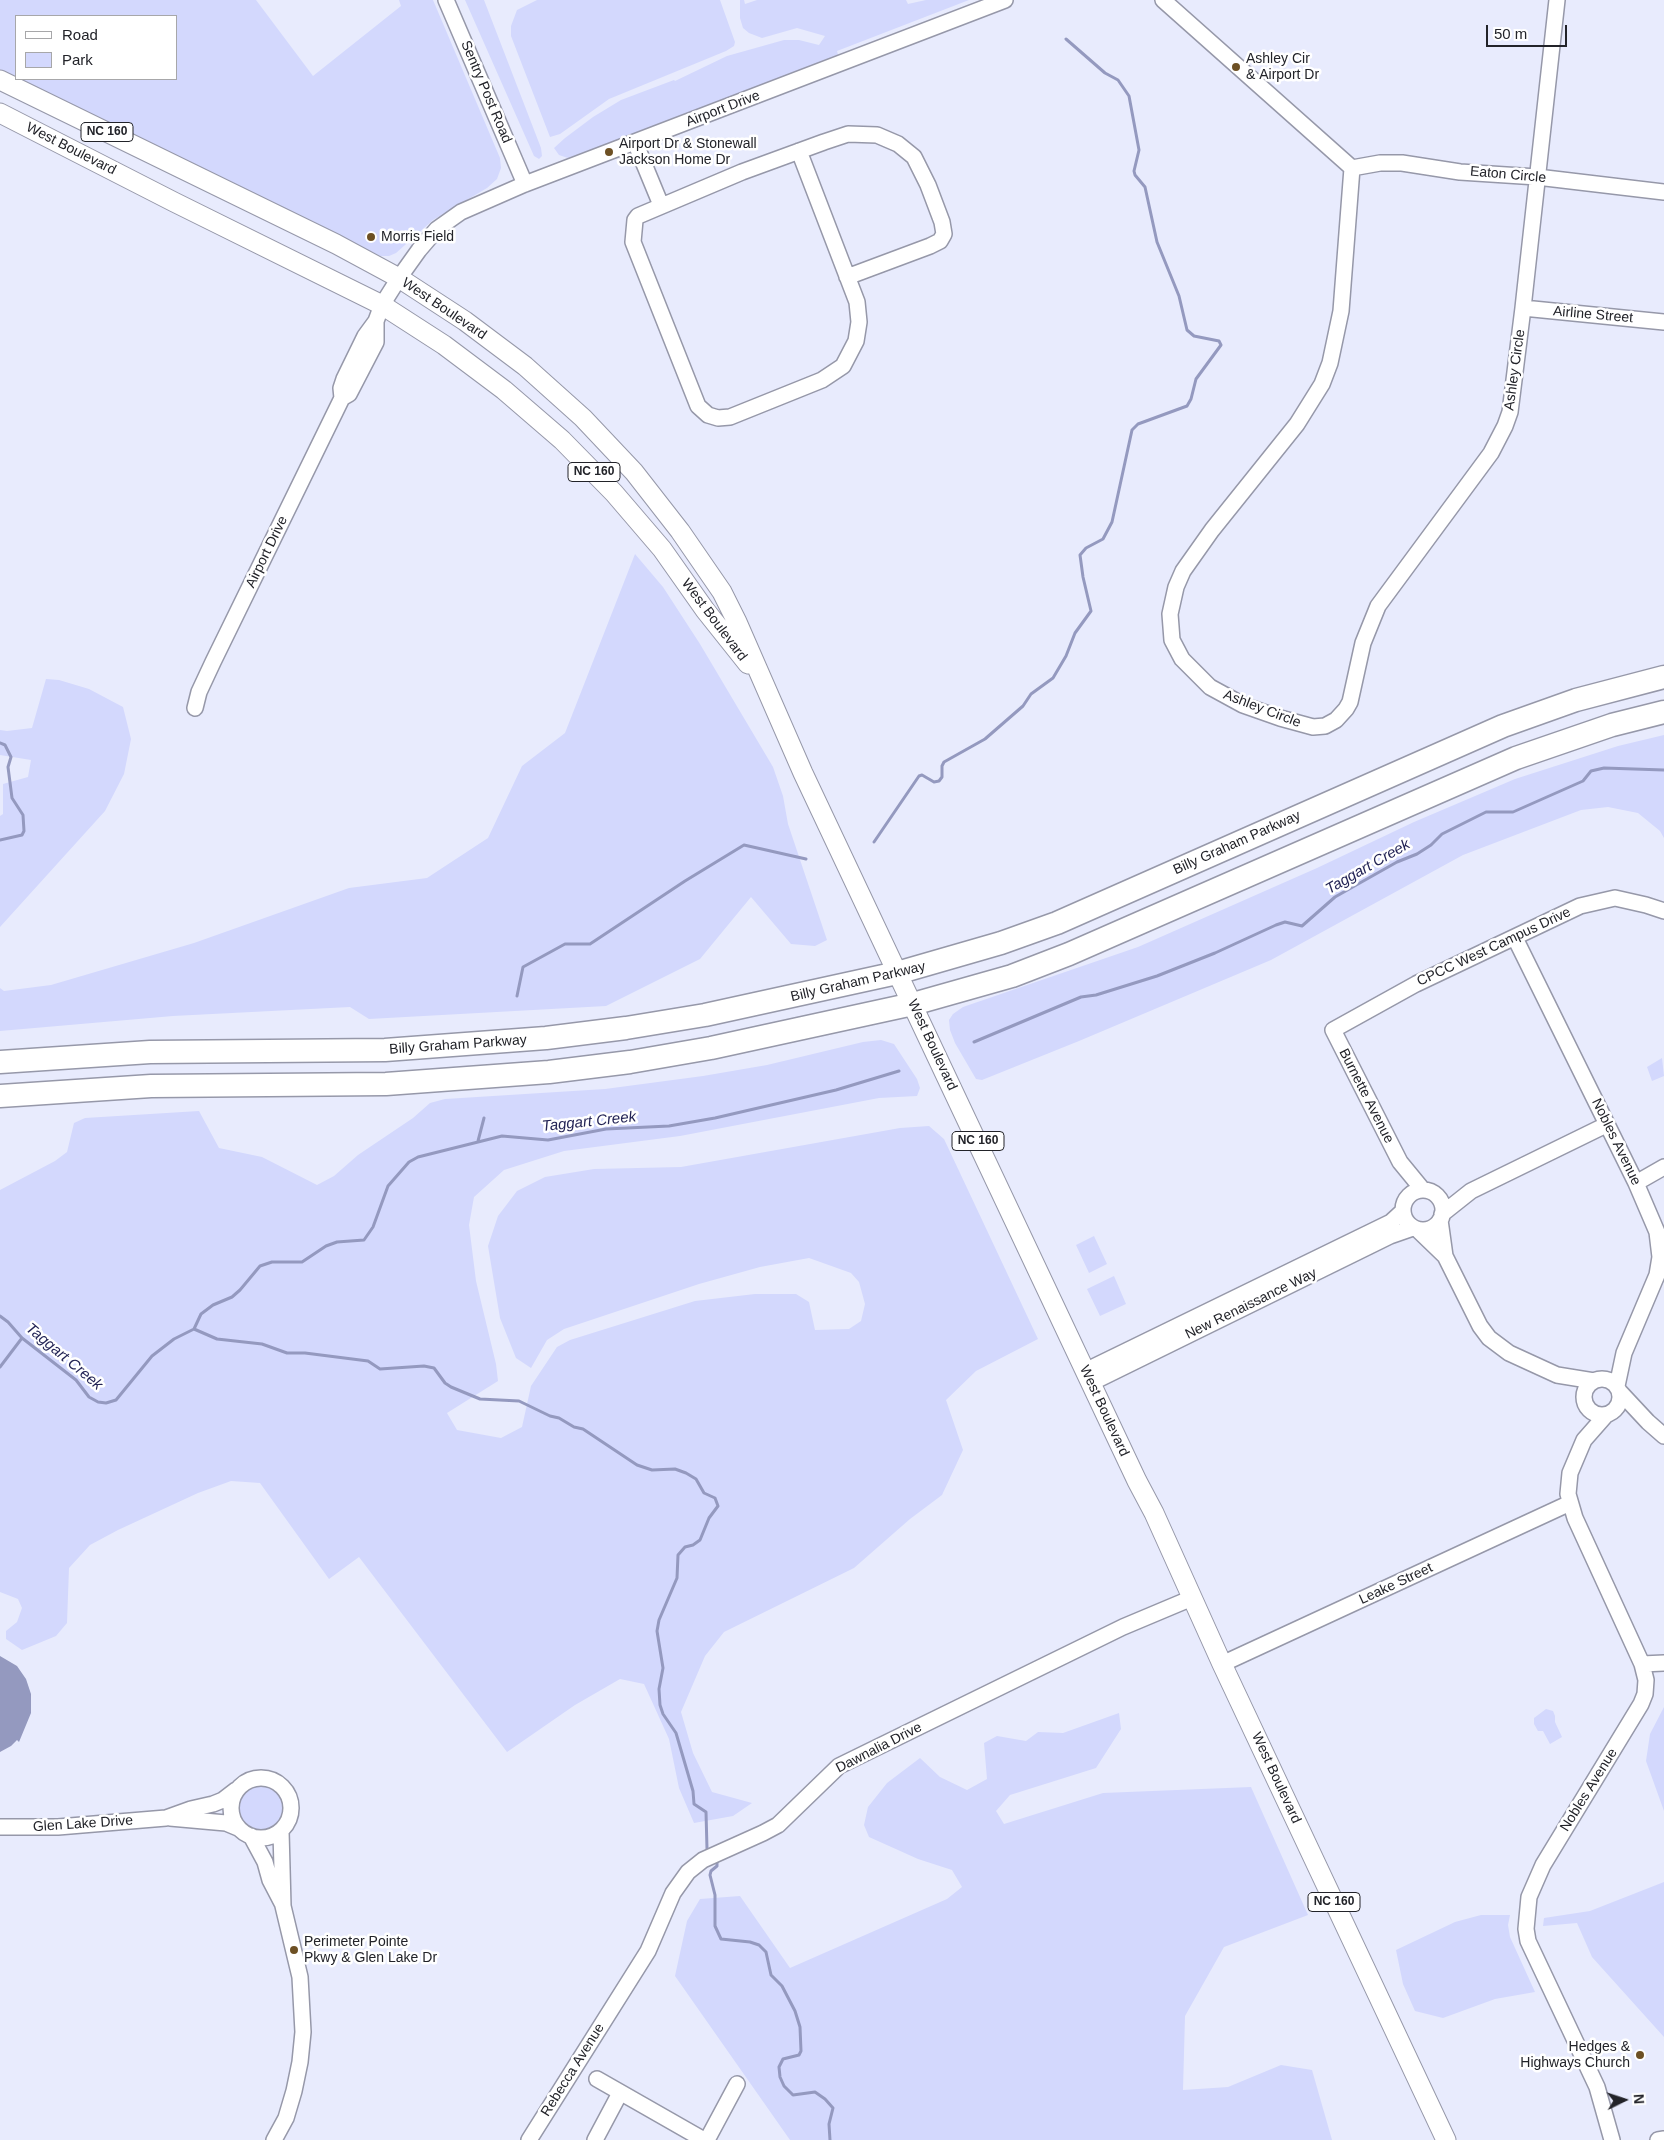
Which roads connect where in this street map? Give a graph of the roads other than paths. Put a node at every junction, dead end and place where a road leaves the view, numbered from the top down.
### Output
1 (446, 0) edge
2 (1005, 0) edge
3 (1163, 0) edge
4 (1558, 0) edge
5 (0, 80) edge
6 (0, 113) edge
7 (635, 142) junction
8 (799, 151) junction
9 (1352, 168) junction
10 (1537, 177) junction
11 (525, 184) junction
12 (1664, 192) edge
13 (661, 205) junction
14 (847, 277) junction
15 (399, 278) junction
16 (1523, 308) junction
17 (379, 313) junction
18 (1664, 322) edge
19 (1664, 677) edge
20 (763, 683) junction
21 (195, 708) dead end
22 (1664, 712) edge
23 (1664, 911) edge
24 (1515, 938) junction
25 (898, 973) junction
26 (913, 1004) junction
27 (1333, 1030) joint
28 (0, 1062) edge
29 (0, 1096) edge
30 (1606, 1125) junction
31 (1400, 1162) junction
32 (1664, 1168) edge
33 (1636, 1183) junction
34 (1427, 1191) junction
35 (1471, 1191) junction
36 (1405, 1205) junction
37 (1441, 1217) junction
38 (1415, 1229) junction
39 (1444, 1256) junction
40 (1624, 1354) junction
41 (1557, 1375) junction
42 (1088, 1377) junction
43 (1597, 1380) junction
44 (1618, 1389) junction
45 (1585, 1404) junction
46 (1609, 1414) junction
47 (1648, 1422) junction
48 (1664, 1436) edge
49 (1584, 1440) junction
50 (1570, 1503) junction
51 (1192, 1598) junction
52 (1664, 1663) edge
53 (1222, 1664) junction
54 (1642, 1664) junction
55 (236, 1790) junction
56 (166, 1818) junction
57 (0, 1827) edge
58 (281, 1831) junction
59 (245, 1832) junction
60 (284, 1906) junction
61 (618, 1999) joint
62 (597, 2079) dead end
63 (738, 2084) dead end
64 (620, 2093) junction
65 (1664, 2139) edge
66 (274, 2140) edge
67 (529, 2140) edge
68 (595, 2140) edge
69 (706, 2140) edge
70 (1446, 2140) edge
71 (1612, 2140) edge
72 (1658, 2140) edge

1 - 11 street, Sentry Post Road
2 - 7 street, Airport Drive
3 - 9 street
4 - 10 street, Ashley Circle
5 - 15 main road, West Boulevard / NC 160
6 - 17 main road, West Boulevard / NC 160
7 - 11 street, Airport Drive
7 - 13 street
8 - 13 street
8 - 14 street
8 - 14 street
9 - 10 street, Eaton Circle
9 - 16 street, Ashley Circle
10 - 12 street, Eaton Circle
10 - 16 street, Ashley Circle
11 - 15 street, Airport Drive
13 - 14 street
15 - 17 street, Airport Drive
15 - 20 main road, West Boulevard / NC 160
16 - 18 street, Airline Street
17 - 20 main road, West Boulevard / NC 160
17 - 21 street, Airport Drive
19 - 25 highway, Billy Graham Parkway
20 - 25 main road, West Boulevard / NC 160
22 - 26 highway
23 - 24 street, CPCC West Campus Drive
24 - 27 street, CPCC West Campus Drive
24 - 30 street, Nobles Avenue
25 - 26 main road, West Boulevard / NC 160
25 - 28 highway, Billy Graham Parkway
26 - 29 highway
26 - 42 main road, West Boulevard / NC 160
27 - 31 street, Burnette Avenue
30 - 33 street, Nobles Avenue
30 - 35 street
31 - 34 street, Burnette Avenue
31 - 36 street, Burnette Avenue
32 - 33 street
33 - 40 street, Nobles Avenue
34 - 35 street
34 - 36 street
34 - 37 street
35 - 37 street
36 - 38 street
36 - 42 street, New Renaissance Way
37 - 38 street
37 - 39 street
38 - 39 street
38 - 42 street, New Renaissance Way
39 - 41 street
40 - 43 street, Nobles Avenue
40 - 44 street, Nobles Avenue
41 - 43 street
41 - 45 street
42 - 51 main road, West Boulevard / NC 160
43 - 44 street
43 - 45 street
44 - 46 street
44 - 47 street
45 - 46 street
45 - 49 street, Nobles Avenue
46 - 47 street
46 - 49 street, Nobles Avenue
47 - 48 street
49 - 50 street, Nobles Avenue
50 - 53 street, Leake Street
50 - 54 street, Nobles Avenue
51 - 53 main road, West Boulevard / NC 160
51 - 61 street, Dawnalia Drive
52 - 54 street
53 - 70 main road, West Boulevard / NC 160
54 - 71 street, Nobles Avenue
55 - 56 street, Glen Lake Drive
55 - 58 street
55 - 59 street
56 - 57 street, Glen Lake Drive
56 - 59 street, Glen Lake Drive
58 - 59 street
58 - 60 street
59 - 60 street
60 - 66 street
61 - 67 street, Rebecca Avenue
62 - 64 street
63 - 69 street
64 - 68 street
64 - 69 street
65 - 72 street

